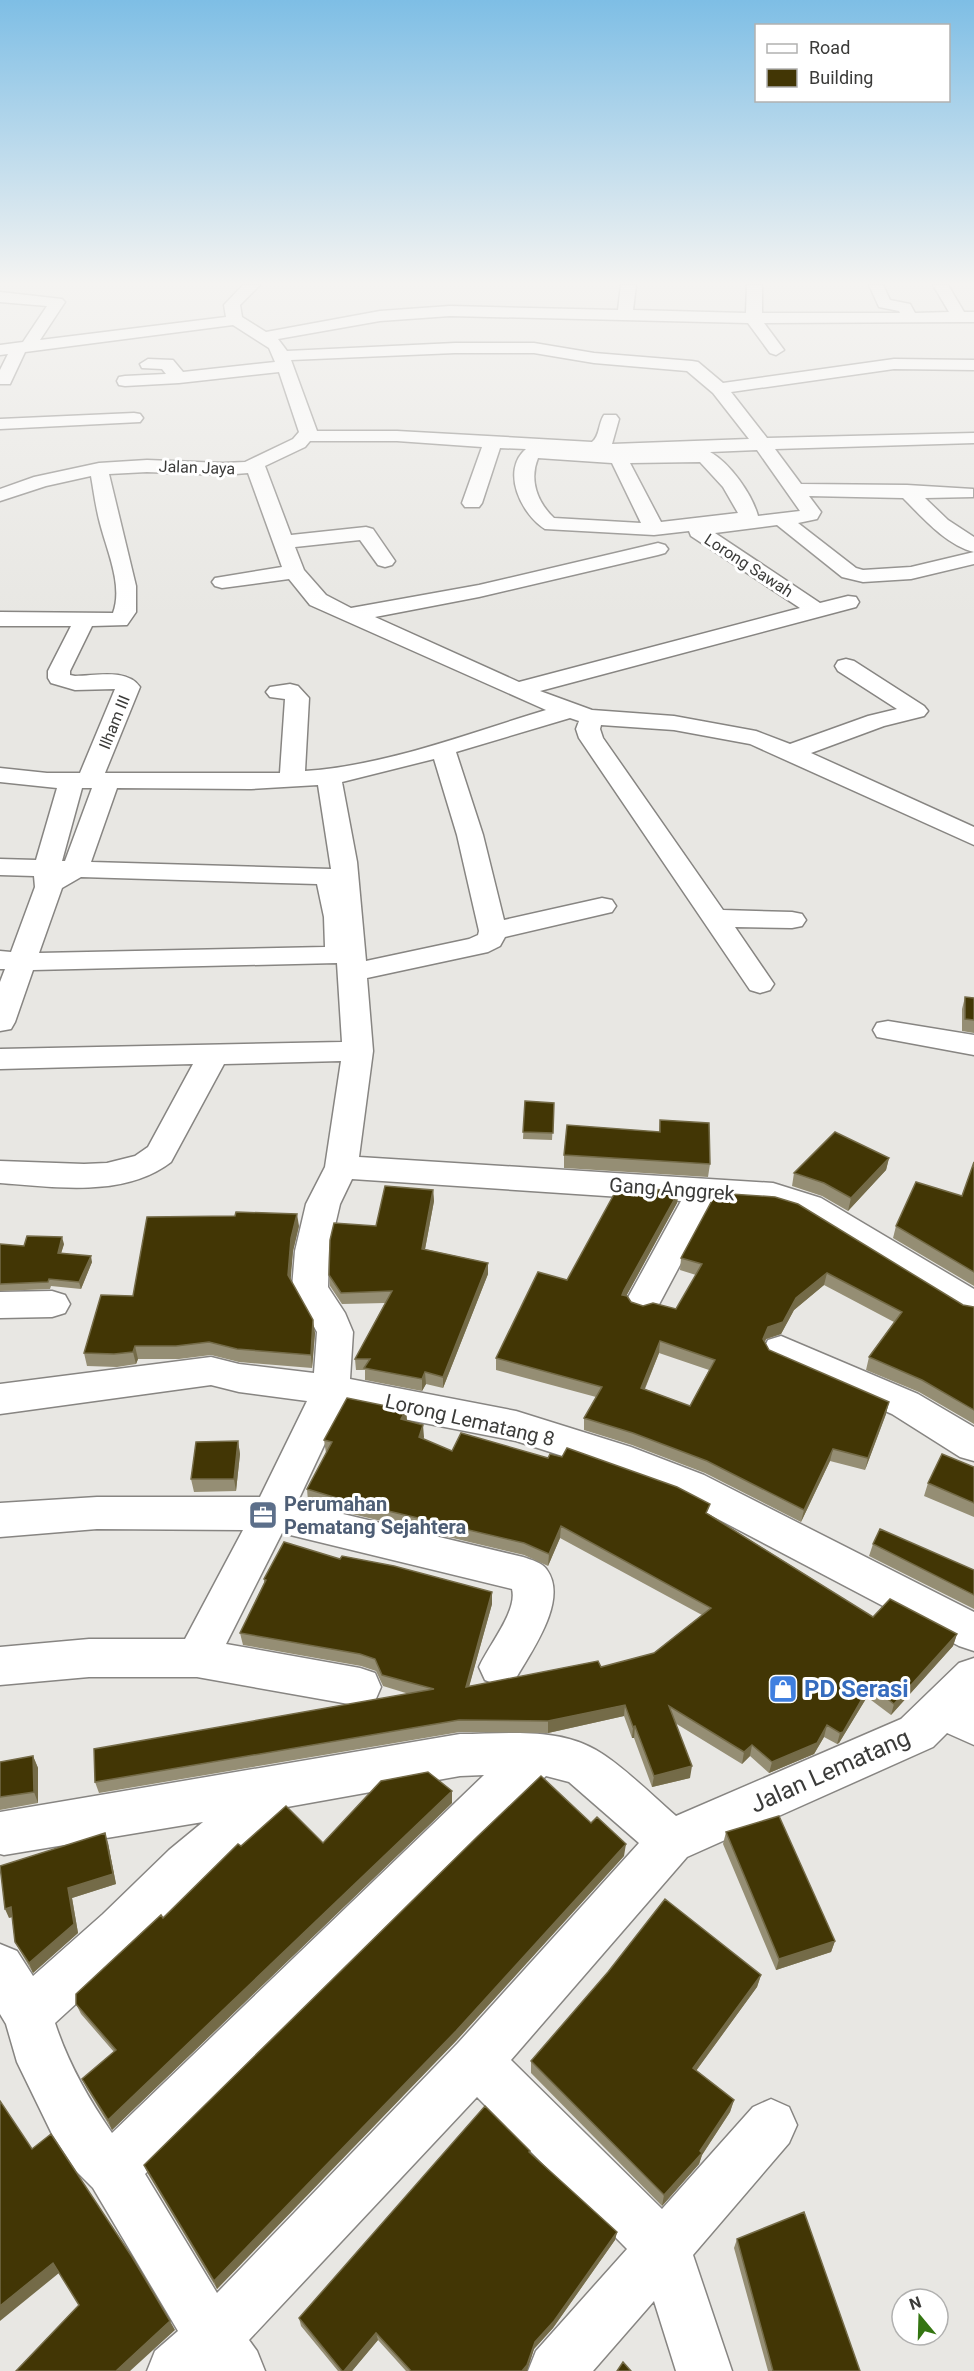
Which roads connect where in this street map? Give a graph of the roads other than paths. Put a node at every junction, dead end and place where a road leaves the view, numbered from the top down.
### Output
1 (295, 396) edge
2 (724, 396) edge
3 (134, 418) dead end
4 (610, 419) dead end
5 (0, 424) edge
6 (305, 436) junction
7 (974, 438) edge
8 (493, 441) junction
9 (763, 445) junction
10 (610, 452) junction
11 (255, 465) junction
12 (99, 469) junction
13 (2, 489) edge
14 (796, 490) junction
15 (907, 491) junction
16 (966, 492) dead end
17 (472, 503) dead end
18 (781, 519) junction
19 (656, 539) junction
20 (282, 542) junction
21 (974, 546) edge
22 (974, 558) edge
23 (385, 561) dead end
24 (294, 572) junction
25 (222, 582) dead end
26 (848, 602) dead end
27 (817, 610) junction
28 (348, 615) junction
29 (0, 619) edge
30 (84, 621) junction
31 (846, 666) dead end
32 (517, 690) junction
33 (278, 692) dead end
34 (581, 714) junction
35 (443, 749) junction
36 (789, 752) junction
37 (0, 775) edge
38 (329, 777) junction
39 (292, 780) junction
40 (89, 781) junction
41 (91, 829) junction
42 (58, 830) junction
43 (969, 830) edge
44 (0, 867) edge
45 (74, 870) junction
46 (47, 878) junction
47 (602, 906) dead end
48 (714, 918) junction
49 (792, 920) dead end
50 (493, 931) junction
51 (11, 961) edge
52 (352, 973) junction
53 (760, 984) dead end
54 (0, 1022) edge
55 (888, 1030) dead end
56 (974, 1045) edge
57 (358, 1051) junction
58 (214, 1054) junction
59 (0, 1059) edge
60 (341, 1167) junction
61 (0, 1172) edge
62 (704, 1191) junction
63 (643, 1303) edge
64 (52, 1304) dead end
65 (0, 1305) edge
66 (974, 1306) edge
67 (781, 1350) dead end
68 (331, 1390) junction
69 (0, 1399) edge
70 (974, 1446) edge
71 (272, 1514) junction
72 (0, 1520) edge
73 (974, 1633) edge
74 (197, 1658) junction
75 (0, 1666) edge
76 (500, 1667) dead end
77 (974, 1677) edge
78 (360, 1686) dead end
79 (958, 1717) edge
80 (537, 1754) junction
81 (274, 1789) junction
82 (4, 1833) dead end
83 (671, 1841) junction
84 (0, 1968) edge
85 (28, 2014) junction
86 (476, 2061) junction
87 (771, 2125) dead end
88 (112, 2169) junction
89 (664, 2248) junction
90 (208, 2360) edge
91 (556, 2371) edge
92 (704, 2371) edge

1 - 6 street
2 - 9 street, Lorong Sawah
3 - 5 street
4 - 10 street
6 - 8 street
6 - 11 street, Jalan Jaya
7 - 9 street
8 - 10 street
8 - 17 street
9 - 10 street
9 - 14 street, Lorong Sawah
10 - 19 street
10 - 19 street
10 - 19 street
11 - 12 street, Jalan Jaya
11 - 20 street
12 - 13 street, Jalan Jaya
12 - 30 street
14 - 15 street
14 - 18 street, Lorong Sawah
15 - 16 street
15 - 21 street
18 - 22 street
18 - 27 street, Lorong Sawah
19 - 28 street
20 - 23 street
20 - 24 street
24 - 25 street
24 - 28 street
26 - 27 street
27 - 32 street
28 - 32 street
29 - 30 street
30 - 40 street, Ilham III
31 - 36 street
32 - 34 street
33 - 39 street
34 - 35 street
34 - 36 street
34 - 48 street
35 - 38 street
35 - 50 street
36 - 43 street
37 - 40 street
38 - 39 street
38 - 52 street
39 - 40 street
40 - 41 street
40 - 42 street
41 - 42 street
41 - 45 street
42 - 46 street
44 - 46 street
45 - 46 street
45 - 51 street
46 - 51 street
47 - 50 street
48 - 49 street
48 - 53 street
50 - 52 street
51 - 54 street
52 - 57 street
55 - 56 street
57 - 58 street
57 - 60 street
58 - 59 street
58 - 61 street
60 - 62 street, Gang Anggrek
60 - 68 street
62 - 63 street
62 - 66 street, Gang Anggrek
64 - 65 street
67 - 70 street
68 - 69 street, Lorong Lematang 8
68 - 71 street
68 - 73 street, Lorong Lematang 8
71 - 72 street
71 - 74 street
71 - 76 street
74 - 75 street
74 - 78 street
77 - 79 street, Jalan Lematang
79 - 83 street, Jalan Lematang
80 - 81 street
80 - 83 street
80 - 88 street
81 - 82 street
81 - 85 street
83 - 86 street
84 - 85 street
85 - 88 street
86 - 89 street
86 - 90 street
87 - 89 street
88 - 90 street
89 - 91 street
89 - 92 street

